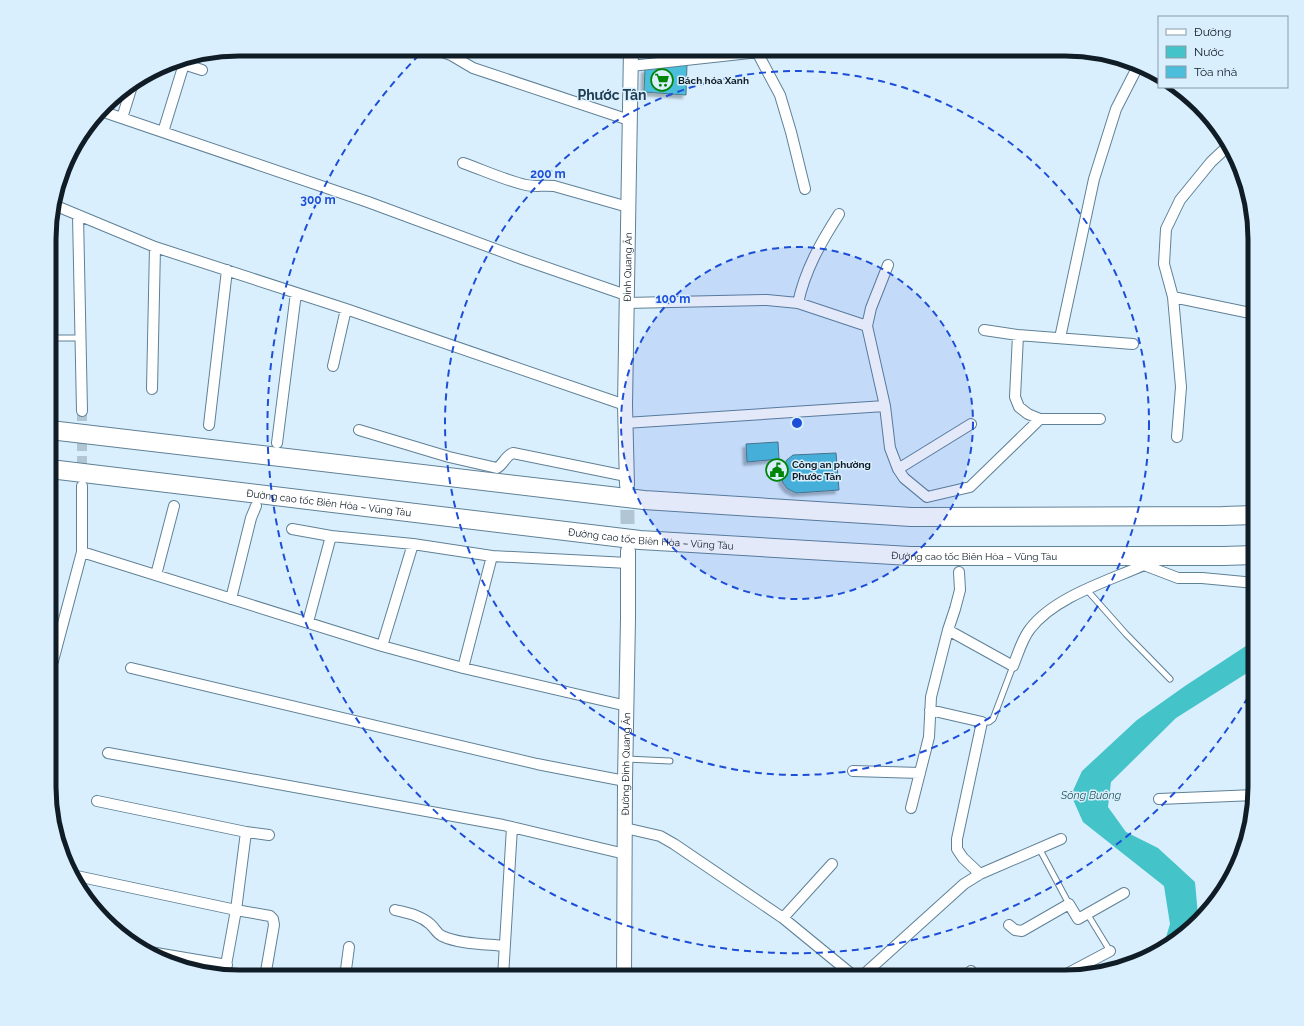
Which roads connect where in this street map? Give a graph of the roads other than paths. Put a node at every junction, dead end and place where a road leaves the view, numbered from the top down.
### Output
1 (453, 56) edge
2 (631, 56) edge
3 (722, 56) edge
4 (760, 56) edge
5 (184, 65) edge
6 (631, 66) junction
7 (178, 67) edge
8 (202, 70) dead end
9 (1136, 70) edge
10 (130, 92) edge
11 (107, 113) edge
12 (122, 118) junction
13 (629, 120) junction
14 (163, 132) junction
15 (1226, 151) edge
16 (463, 163) dead end
17 (805, 189) dead end
18 (59, 207) edge
19 (628, 207) junction
20 (840, 214) dead end
21 (78, 215) junction
22 (155, 247) junction
23 (888, 265) dead end
24 (227, 270) junction
25 (296, 293) junction
26 (1173, 297) junction
27 (626, 299) junction
28 (798, 303) junction
29 (346, 309) junction
30 (1248, 313) edge
31 (867, 326) junction
32 (984, 330) dead end
33 (1018, 335) junction
34 (56, 338) edge
35 (81, 338) junction
36 (1060, 338) junction
37 (1133, 344) dead end
38 (333, 366) dead end
39 (152, 389) dead end
40 (625, 405) junction
41 (885, 406) junction
42 (82, 411) tunnel mouth
43 (1040, 419) junction
44 (1100, 419) dead end
45 (625, 423) junction
46 (971, 424) dead end
47 (209, 425) dead end
48 (359, 430) dead end
49 (56, 431) edge
50 (1177, 437) dead end
51 (277, 443) dead end
52 (898, 469) junction
53 (56, 470) edge
54 (627, 480) joint
55 (82, 486) tunnel mouth
56 (174, 506) dead end
57 (256, 506) dead end
58 (1248, 515) edge
59 (292, 529) dead end
60 (331, 536) junction
61 (413, 544) junction
62 (82, 552) junction
63 (1248, 555) edge
64 (492, 556) junction
65 (628, 557) joint
66 (959, 572) dead end
67 (156, 575) junction
68 (1248, 582) edge
69 (1087, 590) junction
70 (231, 599) junction
71 (308, 622) junction
72 (948, 630) junction
73 (382, 646) junction
74 (56, 650) edge
75 (1013, 666) junction
76 (130, 668) dead end
77 (463, 668) junction
78 (1170, 679) dead end
79 (627, 706) junction
80 (930, 710) junction
81 (982, 722) junction
82 (108, 753) dead end
83 (625, 759) junction
84 (670, 761) dead end
85 (853, 771) dead end
86 (920, 773) junction
87 (625, 781) junction
88 (1248, 795) edge
89 (1159, 799) dead end
90 (97, 801) dead end
91 (911, 808) dead end
92 (512, 827) junction
93 (625, 828) junction
94 (246, 832) junction
95 (269, 835) dead end
96 (1061, 839) dead end
97 (1039, 848) junction
98 (625, 854) junction
99 (832, 864) dead end
100 (980, 874) junction
101 (79, 876) edge
102 (1124, 893) dead end
103 (1069, 904) junction
104 (236, 910) junction
105 (395, 910) dead end
106 (1088, 915) junction
107 (783, 918) junction
108 (1009, 926) dead end
109 (504, 946) junction
110 (349, 947) dead end
111 (1110, 951) joint
112 (166, 955) edge
113 (227, 965) junction
114 (1082, 969) edge
115 (226, 970) edge
116 (266, 970) edge
117 (346, 970) edge
118 (503, 970) edge
119 (624, 970) edge
120 (846, 970) edge
121 (869, 970) edge

1 - 13 street
2 - 6 street, Đinh Quang Ân
3 - 6 street
4 - 17 street
5 - 8 street
6 - 13 street, Đinh Quang Ân
7 - 14 street
9 - 36 street
10 - 12 street
11 - 12 street
12 - 14 street
13 - 19 street, Đinh Quang Ân
14 - 27 street
15 - 26 street
16 - 19 street
18 - 21 street
19 - 27 street, Đinh Quang Ân
20 - 28 street
21 - 22 street
21 - 35 street
22 - 24 street
22 - 39 street
23 - 31 street
24 - 25 street
24 - 47 street
25 - 29 street
25 - 51 street
26 - 30 street
26 - 50 street
27 - 28 street
27 - 40 street, Đinh Quang Ân
28 - 31 street
29 - 38 street
29 - 40 street
31 - 41 street
32 - 33 street
33 - 36 street
33 - 43 street
34 - 35 lane
35 - 42 street
36 - 37 street
40 - 45 street, Đinh Quang Ân
41 - 45 street
41 - 52 street
43 - 44 street
43 - 52 street
45 - 54 street, Đinh Quang Ân
46 - 52 street
48 - 54 street
49 - 58 highway
53 - 63 highway, Đường cao tốc Biên Hòa – Vũng Tàu
55 - 62 street
56 - 67 street
57 - 70 street
59 - 60 street
60 - 61 street
60 - 71 street
61 - 64 street
61 - 73 street
62 - 67 street
62 - 74 street
64 - 65 street
64 - 77 street
65 - 79 street, Đường Đinh Quang Ân
66 - 72 street
67 - 70 street
68 - 69 street
69 - 75 street
69 - 78 lane
70 - 71 street
71 - 73 street
72 - 75 street
72 - 80 street
73 - 77 street
75 - 81 lane
76 - 87 street
77 - 79 street
79 - 83 street, Đường Đinh Quang Ân
80 - 81 street
80 - 86 street
81 - 100 street
82 - 92 street
83 - 84 lane
83 - 87 street, Đường Đinh Quang Ân
85 - 86 street
86 - 91 street
87 - 93 street, Đường Đinh Quang Ân
88 - 89 street
90 - 94 street
92 - 98 street
92 - 109 street
93 - 98 street, Đường Đinh Quang Ân
93 - 107 street
94 - 95 street
94 - 104 street
96 - 97 street
97 - 100 street
97 - 103 lane
98 - 119 street, Đường Đinh Quang Ân
99 - 107 street
100 - 121 street
101 - 104 street
102 - 106 street
103 - 106 street
103 - 108 street
104 - 113 street
104 - 116 street
105 - 109 street
106 - 111 lane
107 - 120 street
109 - 118 street
110 - 117 street
111 - 114 street
112 - 113 street
113 - 115 street

